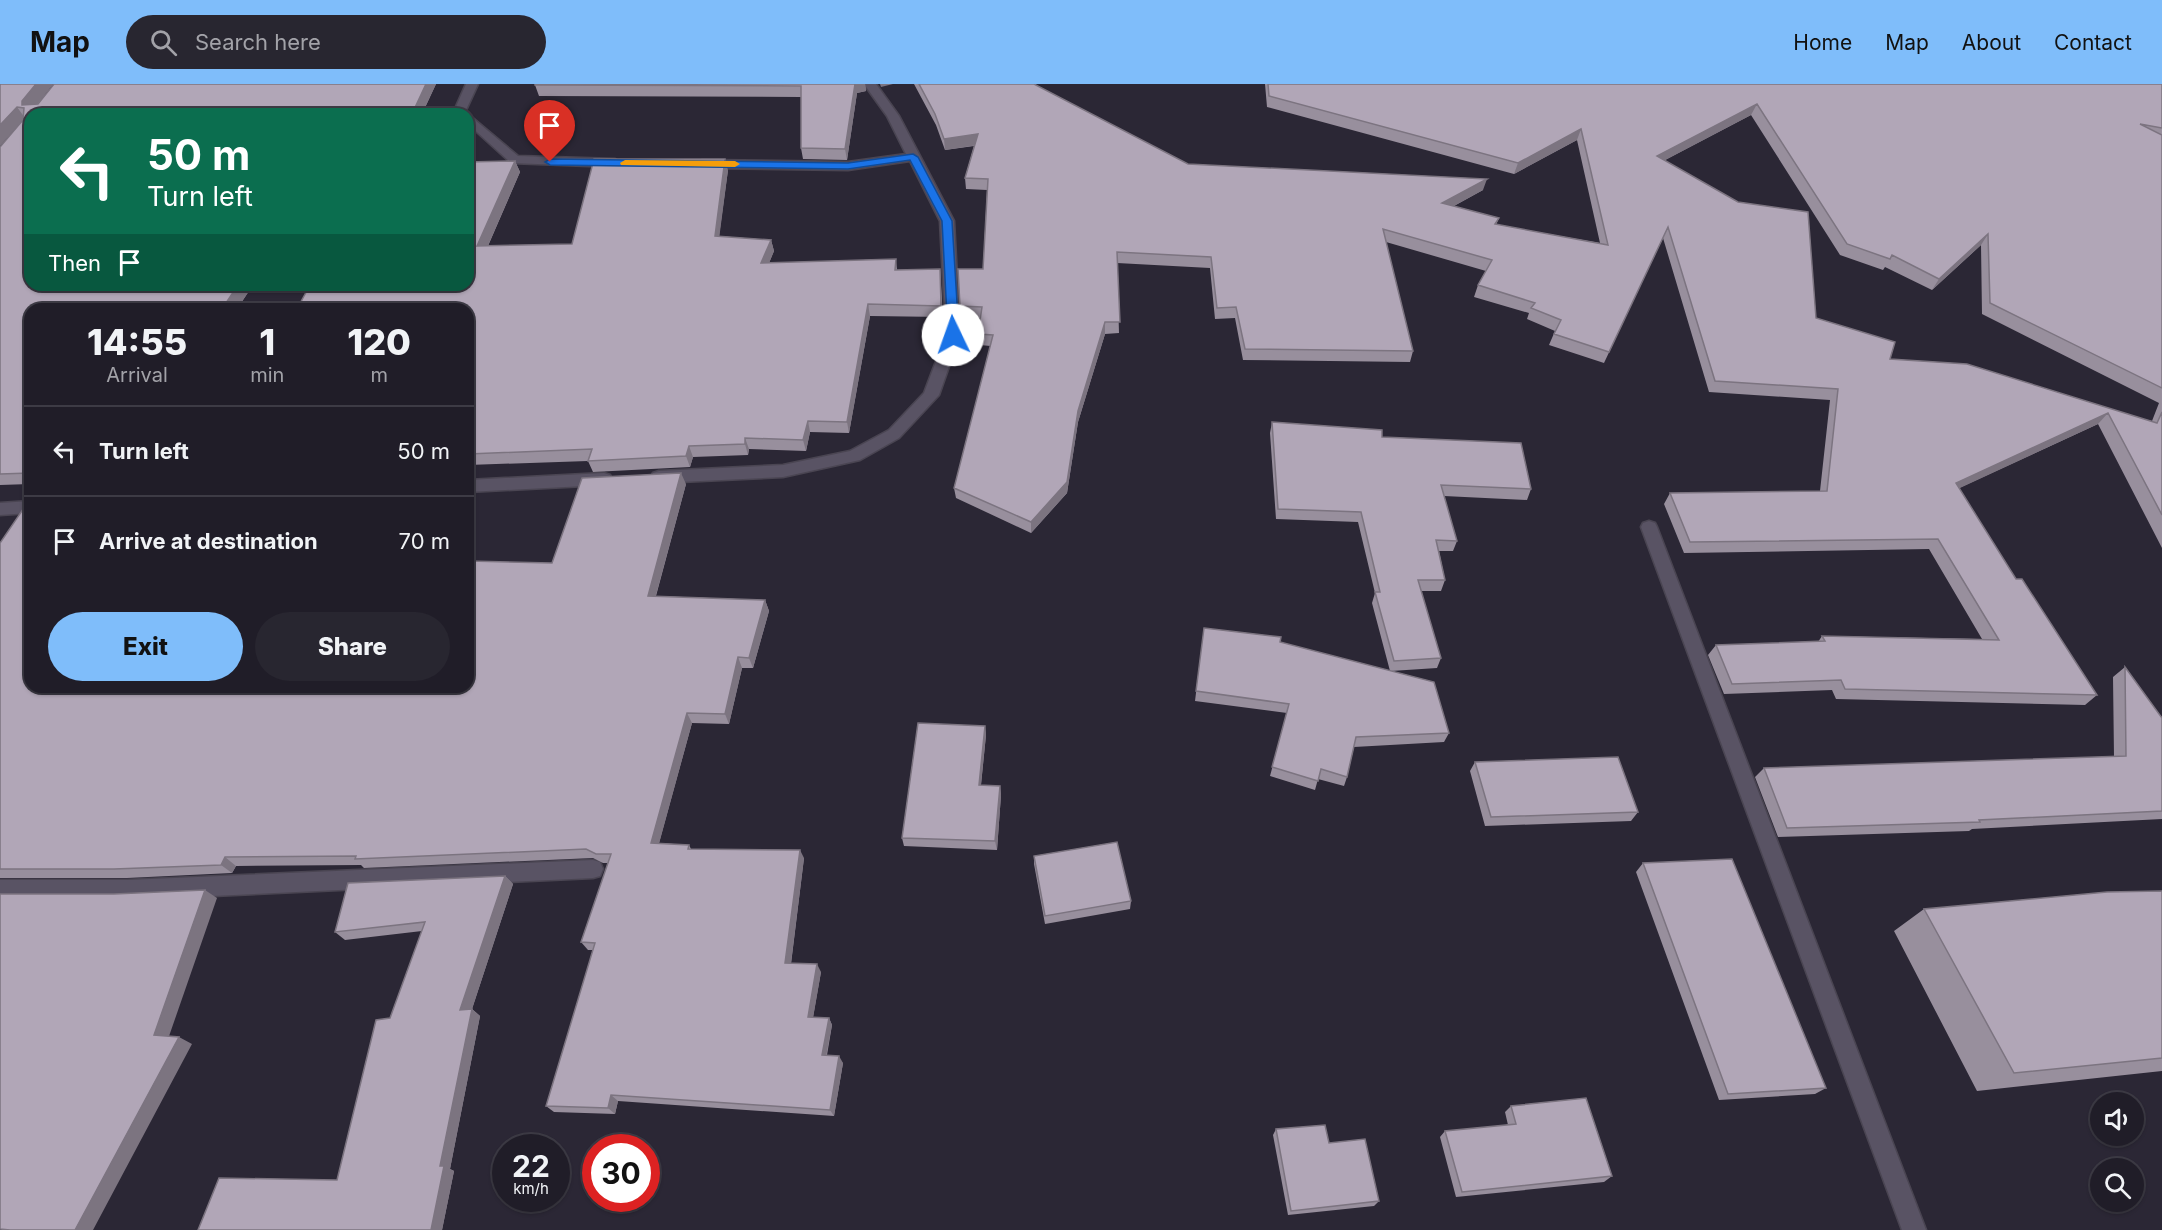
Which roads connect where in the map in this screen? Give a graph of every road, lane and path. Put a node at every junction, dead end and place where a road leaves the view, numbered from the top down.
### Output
1 (472, 84) edge
2 (870, 84) edge
3 (461, 108) edge
4 (474, 123) edge
5 (913, 157) junction
6 (515, 160) junction
7 (491, 162) edge
8 (624, 163) edge
9 (693, 164) edge
10 (643, 478) edge
11 (620, 479) edge
12 (474, 486) edge
13 (24, 507) edge
14 (0, 509) edge
15 (1649, 527) dead end
16 (593, 869) dead end
17 (0, 890) edge
18 (1914, 1230) edge

1 - 3 street
2 - 5 street
4 - 6 street
5 - 9 street
5 - 10 street
6 - 7 street
6 - 8 street
11 - 12 street
13 - 14 street
15 - 18 street
16 - 17 street

